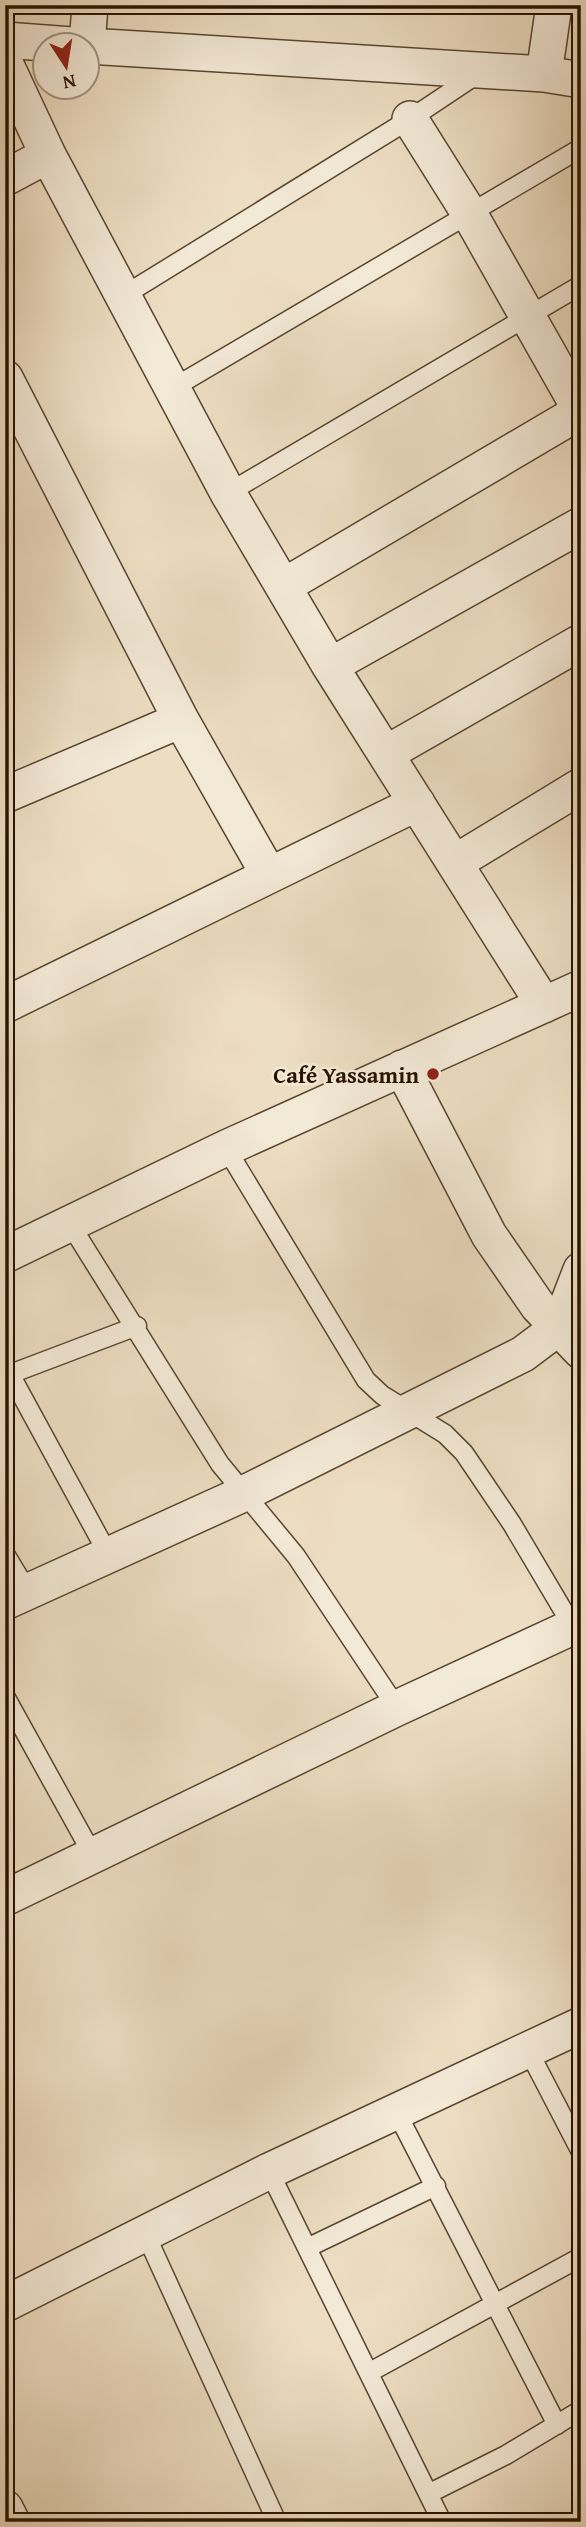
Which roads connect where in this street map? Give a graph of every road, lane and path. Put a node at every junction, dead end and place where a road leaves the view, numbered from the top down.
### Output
1 (90, 5) edge
2 (554, 5) edge
3 (88, 32) edge
4 (5, 40) edge
5 (32, 42) edge
6 (102, 47) edge
7 (5, 62) edge
8 (482, 71) junction
9 (544, 74) junction
10 (581, 79) edge
11 (410, 120) junction
12 (581, 148) edge
13 (48, 155) junction
14 (5, 177) edge
15 (468, 213) junction
16 (581, 285) edge
17 (123, 296) junction
18 (528, 318) junction
19 (173, 388) junction
20 (9, 393) edge
21 (581, 411) edge
22 (228, 493) junction
23 (581, 525) edge
24 (284, 586) junction
25 (581, 642) edge
26 (330, 666) junction
27 (181, 720) junction
28 (387, 752) junction
29 (581, 786) edge
30 (5, 795) edge
31 (417, 803) junction
32 (456, 862) junction
33 (269, 875) junction
34 (581, 988) edge
35 (5, 1005) edge
36 (544, 1005) junction
37 (402, 1068) junction
38 (226, 1148) junction
39 (70, 1224) junction
40 (7, 1251) edge
41 (581, 1270) edge
42 (136, 1326) junction
43 (570, 1339) edge
44 (7, 1375) edge
45 (409, 1413) junction
46 (243, 1493) junction
47 (5, 1554) edge
48 (108, 1554) junction
49 (17, 1597) edge
50 (578, 1629) edge
51 (5, 1696) edge
52 (397, 1708) junction
53 (93, 1857) junction
54 (5, 1898) edge
55 (581, 2025) edge
56 (528, 2050) junction
57 (397, 2113) junction
58 (581, 2152) edge
59 (269, 2171) junction
60 (436, 2186) junction
61 (146, 2235) junction
62 (309, 2247) junction
63 (581, 2257) edge
64 (5, 2304) edge
65 (494, 2305) junction
66 (370, 2372) junction
67 (581, 2410) edge
68 (557, 2425) junction
69 (430, 2493) junction
70 (5, 2508) edge
71 (12, 2522) edge
72 (277, 2522) edge
73 (442, 2522) edge

1 - 3 street
2 - 9 street
4 - 5 street
6 - 8 street
7 - 13 street
8 - 9 street
8 - 11 lane
9 - 10 street
11 - 15 street
11 - 17 lane
12 - 15 lane
13 - 14 street
13 - 17 street
15 - 18 street
15 - 19 lane
16 - 18 lane
17 - 19 street
18 - 21 street
18 - 22 lane
19 - 22 street
20 - 27 street
21 - 24 street
22 - 24 street
23 - 26 street
24 - 26 street
25 - 28 street
26 - 28 street
27 - 30 street
27 - 33 street
28 - 31 street
29 - 32 street
31 - 32 street
31 - 33 street
32 - 36 street
33 - 35 street
34 - 36 street
36 - 37 street
37 - 38 street
37 - 43 street
38 - 39 street
38 - 45 lane
39 - 40 street
39 - 42 lane
41 - 43 street
42 - 44 lane
42 - 46 lane
43 - 45 street
44 - 48 lane
45 - 46 street
45 - 50 lane
46 - 48 street
46 - 52 lane
47 - 49 lane
48 - 49 street
50 - 52 street
51 - 53 lane
52 - 53 street
53 - 54 street
55 - 56 street
56 - 57 street
56 - 58 lane
57 - 59 street
57 - 60 lane
59 - 61 street
59 - 62 lane
60 - 62 lane
60 - 65 lane
61 - 64 street
61 - 72 lane
62 - 66 lane
63 - 65 lane
65 - 66 lane
65 - 68 lane
66 - 69 lane
67 - 68 lane
68 - 69 lane
69 - 73 lane
70 - 71 street

